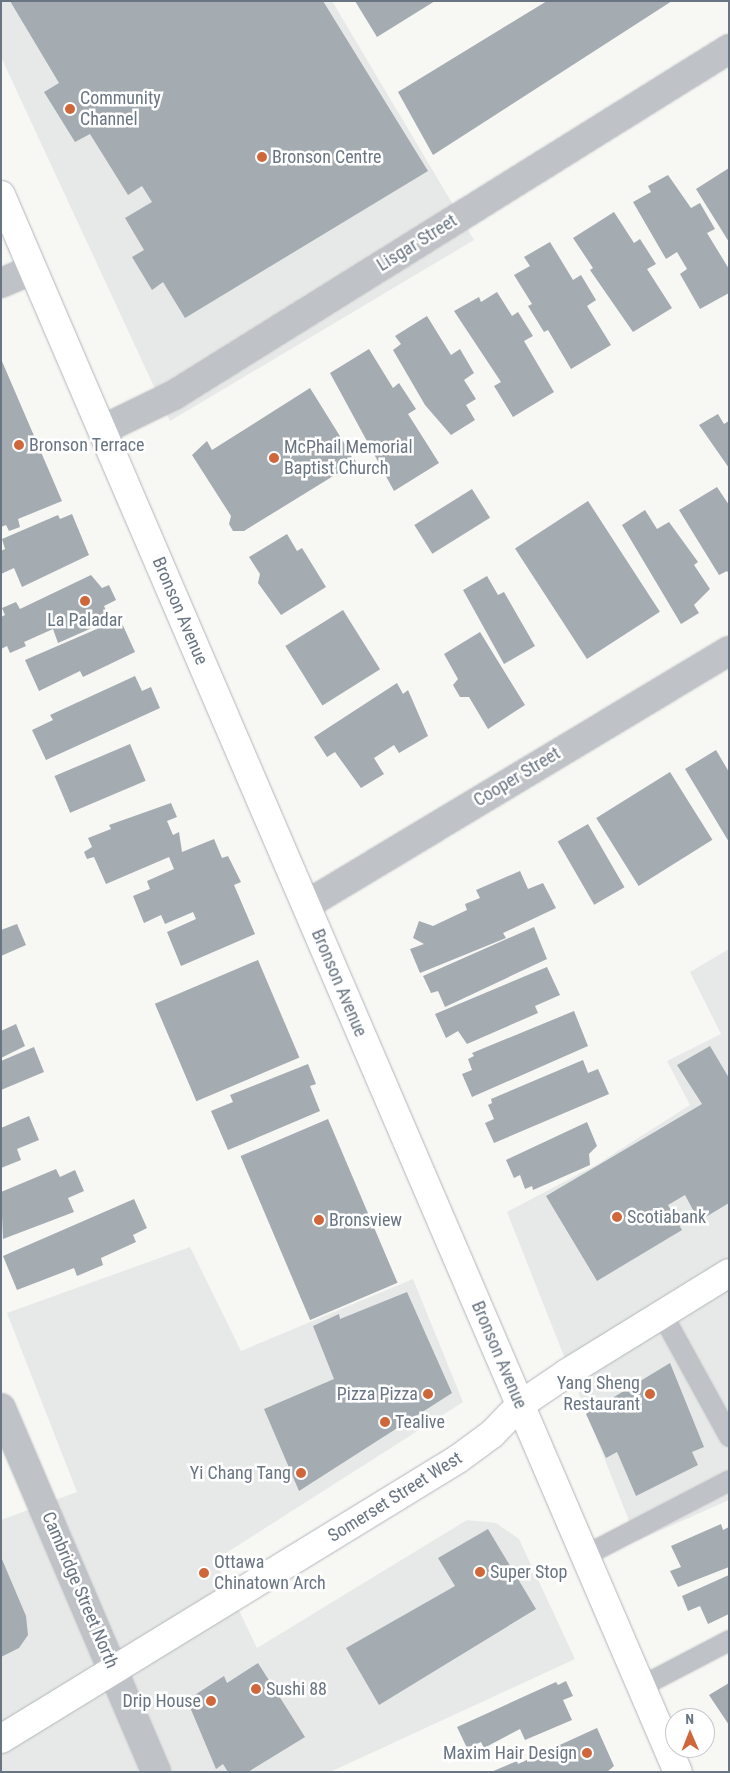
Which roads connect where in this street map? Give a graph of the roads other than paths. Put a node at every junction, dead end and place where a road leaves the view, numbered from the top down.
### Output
1 (729, 48) edge
2 (1, 195) edge
3 (32, 270) junction
4 (1, 283) edge
5 (102, 430) junction
6 (729, 651) edge
7 (306, 905) junction
8 (729, 1273) edge
9 (663, 1316) junction
10 (520, 1405) junction
11 (1, 1408) edge
12 (729, 1436) edge
13 (729, 1480) edge
14 (585, 1556) junction
15 (729, 1640) edge
16 (114, 1668) junction
17 (641, 1686) junction
18 (1, 1739) edge
19 (156, 1772) edge
20 (678, 1772) edge

1 - 5 street, Lisgar Street
2 - 3 main road, Bronson Avenue
3 - 4 street
3 - 5 main road, Bronson Avenue
5 - 7 main road, Bronson Avenue
6 - 7 street, Cooper Street
7 - 10 main road, Bronson Avenue
8 - 9 main road, Somerset Street West
9 - 10 main road, Somerset Street West
9 - 12 lane
10 - 14 main road, Bronson Avenue
10 - 16 main road, Somerset Street West
11 - 16 street, Cambridge Street North
13 - 14 lane
14 - 17 main road, Bronson Avenue
15 - 17 lane
16 - 18 main road, Somerset Street West
16 - 19 street, Cambridge Street North
17 - 20 main road, Bronson Avenue

